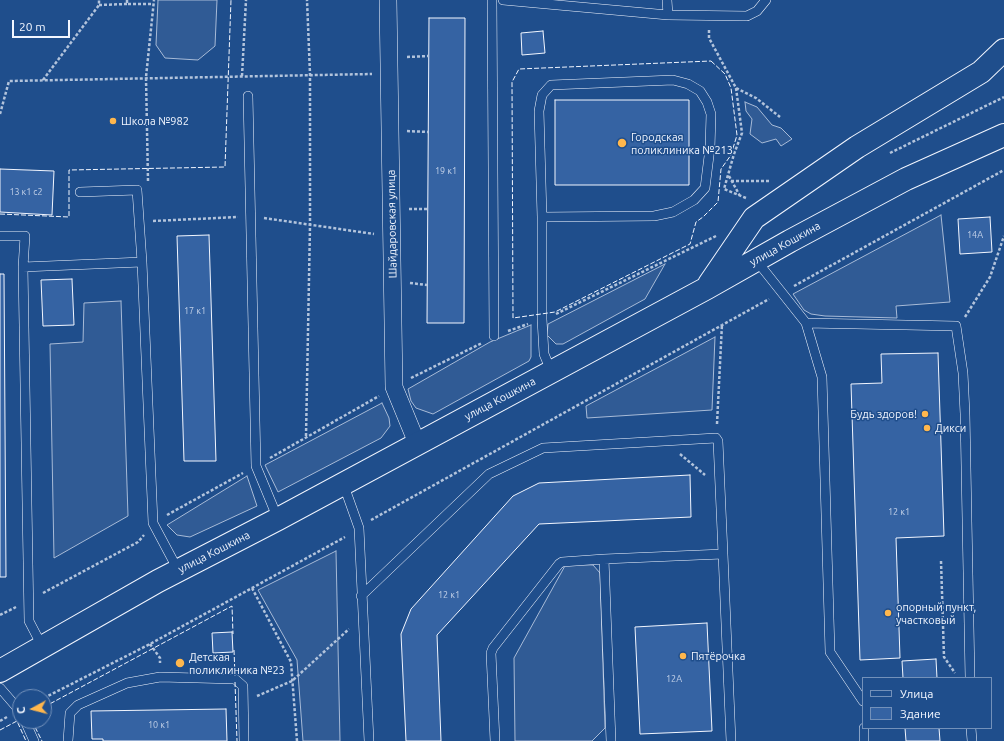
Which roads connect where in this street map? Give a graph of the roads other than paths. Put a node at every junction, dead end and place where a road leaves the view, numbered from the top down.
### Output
1 (388, 0) edge
2 (492, 0) edge
3 (503, 0) edge
4 (667, 0) edge
5 (766, 0) edge
6 (668, 15) junction
7 (1004, 50) edge
8 (248, 96) dead end
9 (1004, 135) edge
10 (80, 192) dead end
11 (542, 217) junction
12 (0, 236) edge
13 (756, 260) junction
14 (142, 262) junction
15 (23, 267) junction
16 (707, 288) junction
17 (806, 323) junction
18 (494, 336) dead end
19 (551, 371) junction
20 (417, 443) junction
21 (343, 483) junction
22 (278, 520) junction
23 (723, 554) junction
24 (604, 559) junction
25 (178, 570) junction
26 (361, 596) junction
27 (42, 646) junction
28 (0, 671) edge
29 (970, 677) edge
30 (0, 688) edge
31 (862, 700) edge
32 (12, 702) edge
33 (29, 729) edge
34 (864, 729) edge
35 (971, 729) edge
36 (34, 741) edge
37 (68, 741) edge
38 (244, 741) edge
39 (369, 741) edge
40 (495, 741) edge
41 (612, 741) edge
42 (731, 741) edge
43 (864, 741) edge
44 (972, 741) edge

1 - 20 street, Шайдаровская улица
2 - 18 lane
3 - 6 lane
4 - 6 lane
5 - 6 lane
7 - 16 main road
8 - 22 lane
9 - 13 main road, улица Кошкина
10 - 14 lane
11 - 11 lane
11 - 19 lane
12 - 15 lane
13 - 16 main road, улица Кошкина
13 - 17 lane
14 - 15 lane
14 - 25 lane
15 - 27 lane
16 - 19 main road, улица Кошкина
17 - 29 lane
17 - 31 lane
19 - 20 main road, улица Кошкина
20 - 21 main road, улица Кошкина
21 - 22 main road, улица Кошкина
21 - 26 lane
22 - 25 main road, улица Кошкина
23 - 24 lane
23 - 26 lane
23 - 42 lane
24 - 40 lane
24 - 41 lane
25 - 27 main road, улица Кошкина
26 - 39 lane
27 - 28 main road, улица Кошкина
30 - 32 lane
33 - 36 lane
34 - 43 lane
35 - 44 lane
37 - 38 lane

